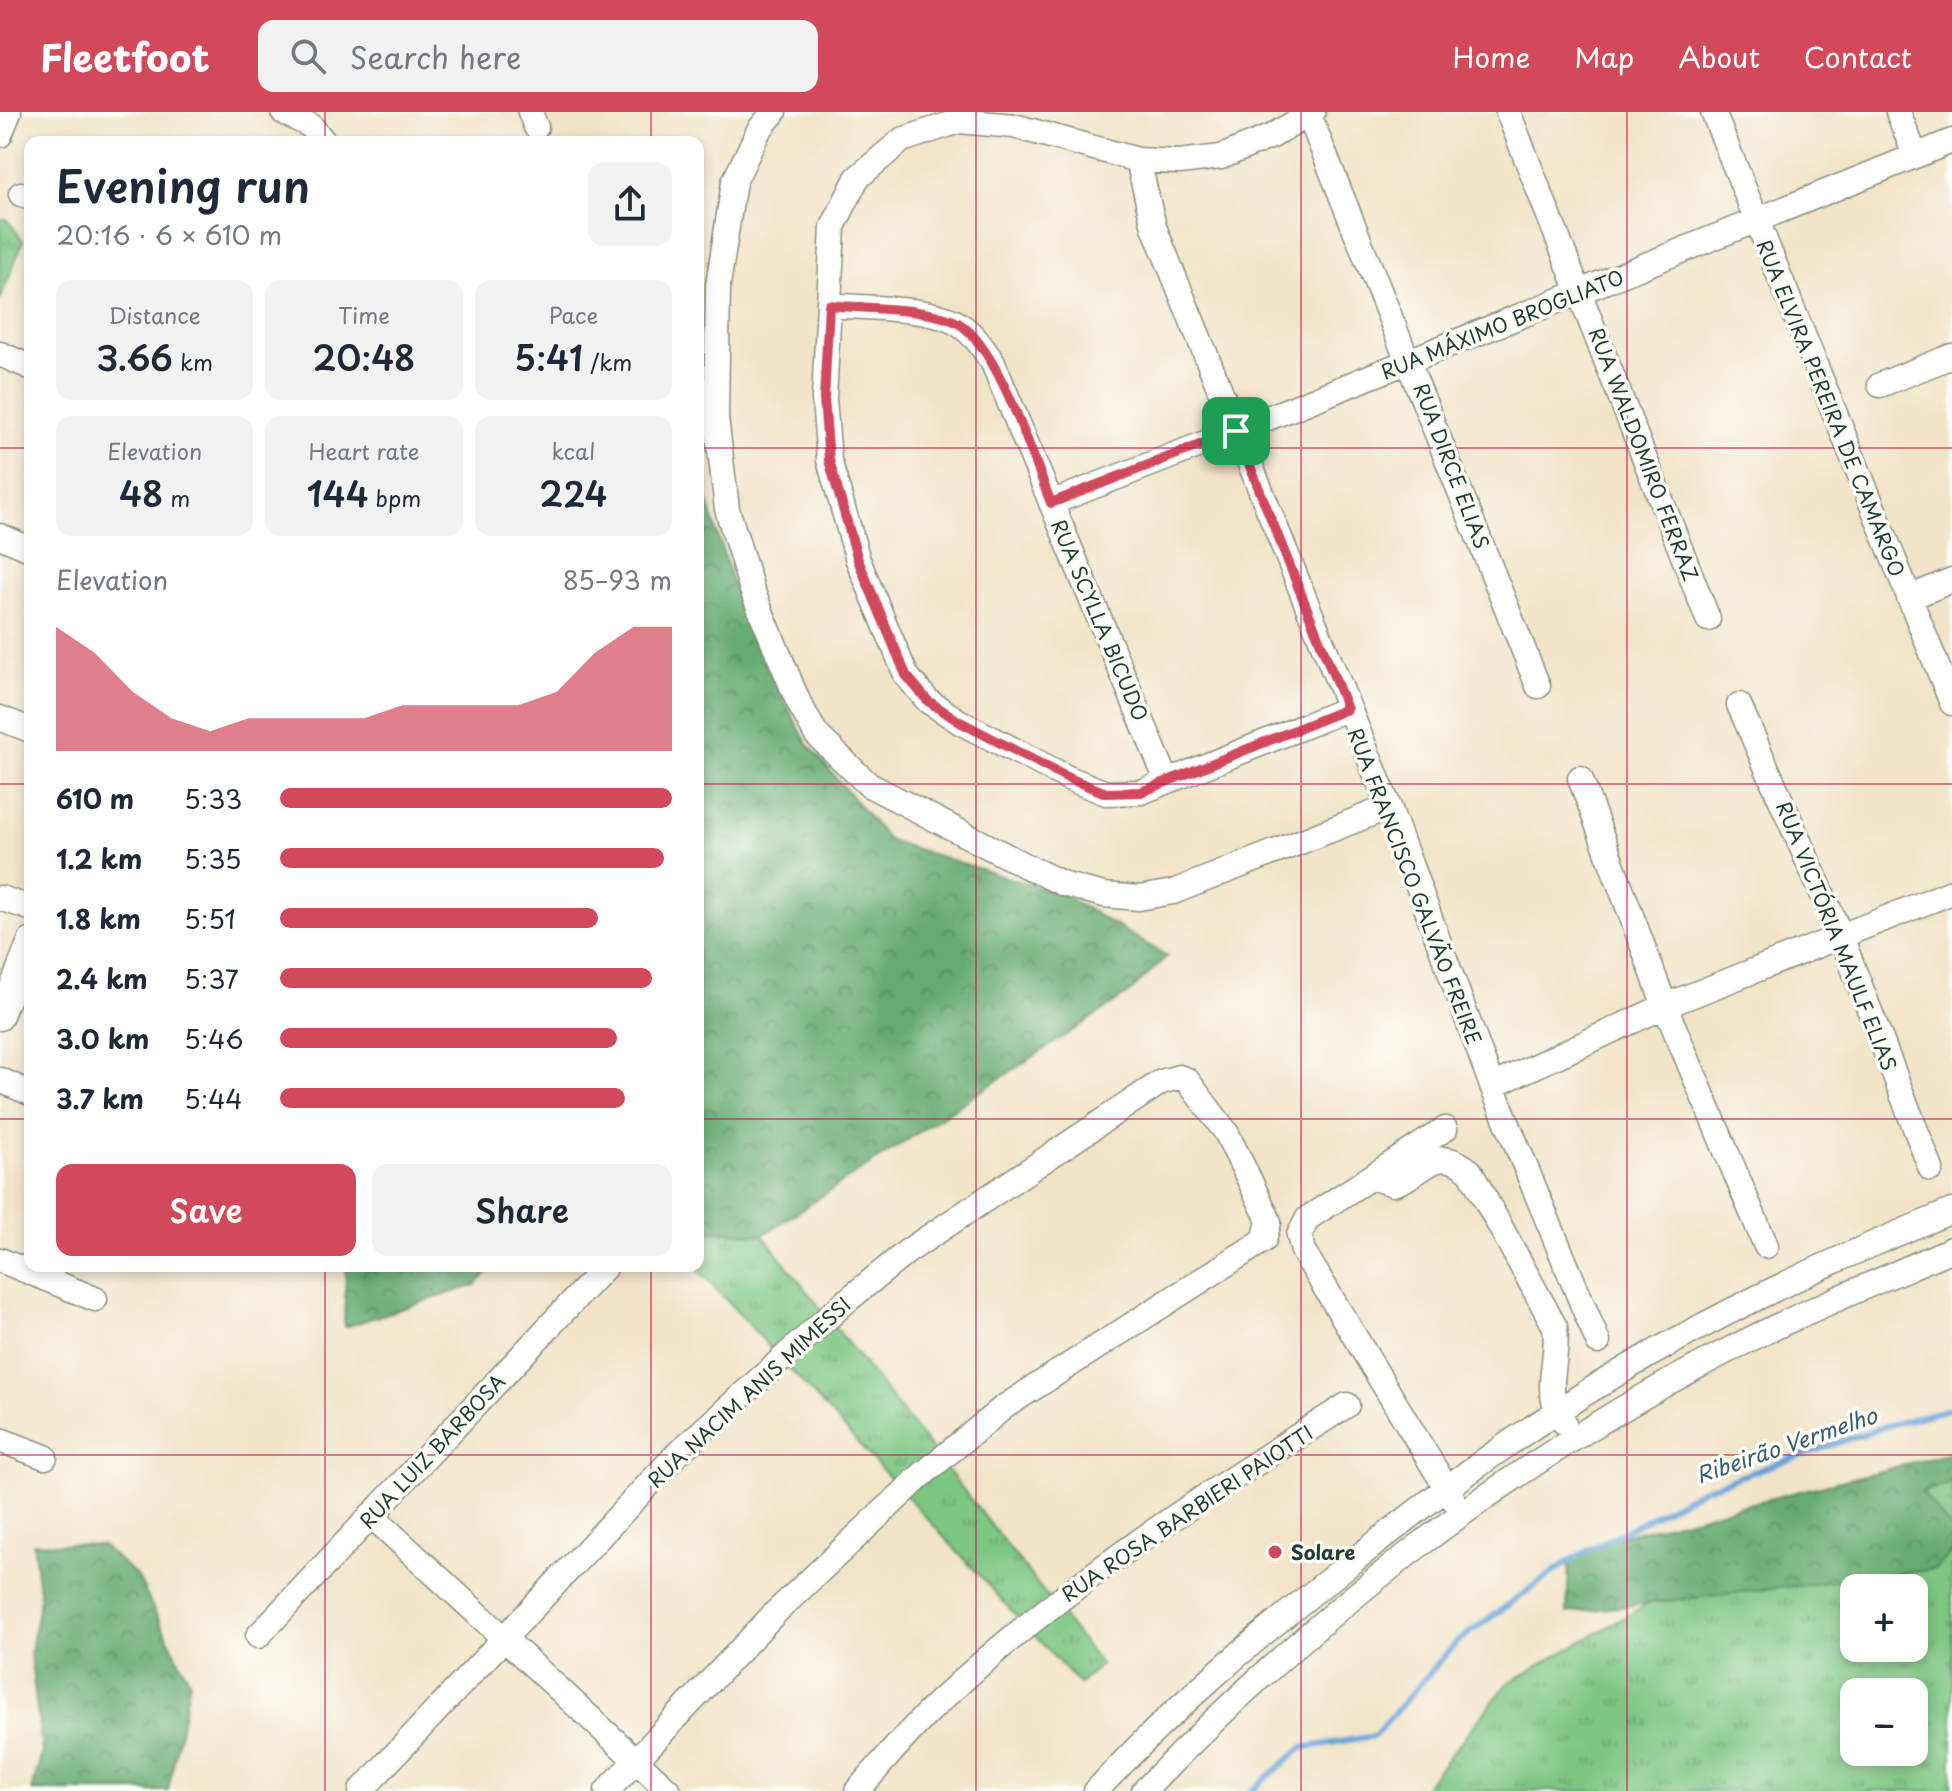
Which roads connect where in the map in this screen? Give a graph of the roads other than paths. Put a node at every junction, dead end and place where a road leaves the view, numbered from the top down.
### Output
1 (9, 112) edge
2 (283, 112) edge
3 (774, 112) edge
4 (1508, 112) edge
5 (1713, 112) edge
6 (1898, 112) edge
7 (1311, 113) edge
8 (0, 135) edge
9 (319, 136) edge
10 (1952, 141) edge
11 (1915, 155) junction
12 (1138, 160) junction
13 (1755, 222) junction
14 (1580, 292) junction
15 (829, 305) junction
16 (0, 354) edge
17 (1952, 356) edge
18 (1410, 361) junction
19 (24, 364) edge
20 (1880, 385) dead end
21 (1236, 431) junction
22 (1051, 503) junction
23 (0, 536) edge
24 (24, 546) edge
25 (1952, 580) edge
26 (1909, 598) junction
27 (1708, 619) dead end
28 (1538, 686) dead end
29 (1952, 703) edge
30 (1739, 705) dead end
31 (1347, 709) junction
32 (0, 718) edge
33 (24, 728) edge
34 (1580, 778) dead end
35 (1167, 781) junction
36 (1389, 807) junction
37 (1952, 892) edge
38 (0, 898) edge
39 (24, 906) edge
40 (1840, 934) junction
41 (24, 956) edge
42 (1665, 1006) junction
43 (0, 1018) edge
44 (0, 1080) edge
45 (1492, 1086) junction
46 (24, 1090) edge
47 (1445, 1129) dead end
48 (1931, 1169) dead end
49 (1374, 1178) junction
50 (1952, 1211) edge
51 (1766, 1246) dead end
52 (1952, 1249) edge
53 (0, 1260) edge
54 (24, 1270) edge
55 (29, 1272) edge
56 (600, 1272) edge
57 (95, 1299) dead end
58 (1598, 1342) dead end
59 (1347, 1405) dead end
60 (1557, 1411) junction
61 (1575, 1438) junction
62 (0, 1440) edge
63 (45, 1457) dead end
64 (1445, 1489) junction
65 (1463, 1511) junction
66 (371, 1515) junction
67 (258, 1636) dead end
68 (501, 1639) junction
69 (636, 1762) junction
70 (361, 1791) edge
71 (607, 1791) edge
72 (669, 1791) edge
73 (857, 1791) edge
74 (1096, 1791) edge
75 (1144, 1791) edge

1 - 8 street
2 - 9 street
3 - 36 street
4 - 14 street, RUA WALDOMIRO FERRAZ
5 - 13 street, RUA ELVIRA PEREIRA DE CAMARGO
6 - 11 street
7 - 12 street
7 - 18 street, RUA DIRCE ELIAS
10 - 11 street, RUA MÁXIMO BROGLIATO
11 - 13 street, RUA MÁXIMO BROGLIATO
12 - 15 street
12 - 21 street, RUA FRANCISCO GALVÃO FREIRE
13 - 14 street, RUA MÁXIMO BROGLIATO
13 - 26 street, RUA ELVIRA PEREIRA DE CAMARGO
14 - 18 street, RUA MÁXIMO BROGLIATO
14 - 27 street, RUA WALDOMIRO FERRAZ
15 - 22 street, RUA SCYLLA BICUDO
15 - 35 street
16 - 19 street
17 - 20 street
18 - 21 street, RUA MÁXIMO BROGLIATO
18 - 28 street, RUA DIRCE ELIAS
21 - 22 street, RUA MÁXIMO BROGLIATO
21 - 31 street, RUA FRANCISCO GALVÃO FREIRE
22 - 35 street, RUA SCYLLA BICUDO
23 - 24 street
25 - 26 street
26 - 29 street, RUA ELVIRA PEREIRA DE CAMARGO
30 - 40 street, RUA VICTÓRIA MAULF ELIAS
31 - 35 street
31 - 36 street, RUA FRANCISCO GALVÃO FREIRE
32 - 33 street
34 - 42 street
36 - 45 street, RUA FRANCISCO GALVÃO FREIRE
37 - 40 street
38 - 39 street
40 - 42 street
40 - 48 street, RUA VICTÓRIA MAULF ELIAS
41 - 43 street
42 - 45 street
42 - 51 street
44 - 46 street
45 - 58 street, RUA FRANCISCO GALVÃO FREIRE
47 - 49 street
49 - 60 street
49 - 64 street
50 - 60 street
52 - 61 street
53 - 54 street
55 - 57 street
56 - 66 street, RUA LUIZ BARBOSA
59 - 73 street, RUA ROSA BARBIERI PAIOTTI
60 - 61 street
60 - 64 street
61 - 65 street
62 - 63 street
64 - 65 street
64 - 74 street
65 - 75 street
66 - 67 street, RUA LUIZ BARBOSA
66 - 68 street
68 - 69 street
68 - 69 street, RUA NACIM ANIS MIMESSI
68 - 70 street, RUA NACIM ANIS MIMESSI
69 - 71 street
69 - 72 street

